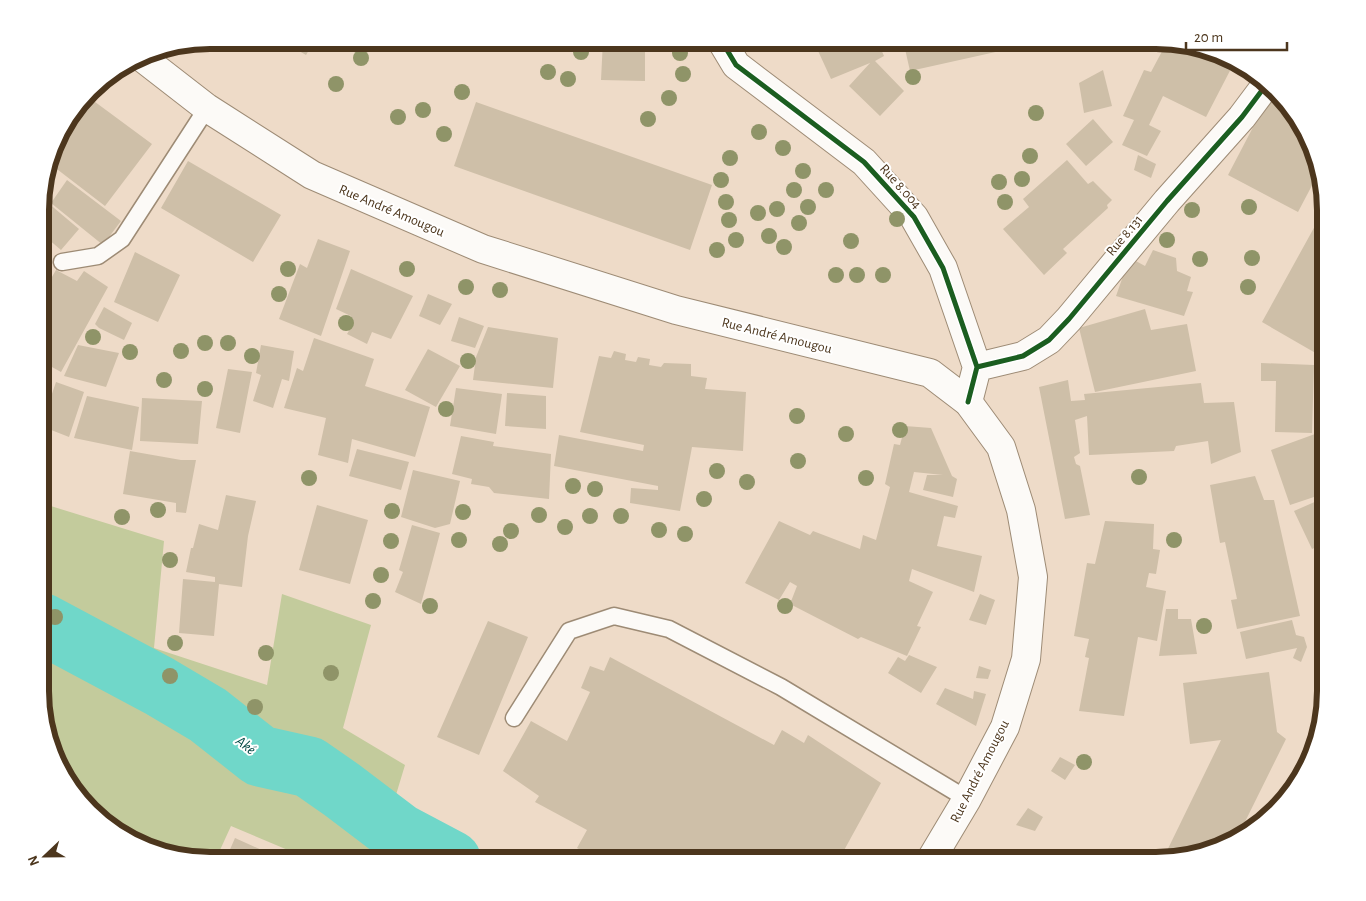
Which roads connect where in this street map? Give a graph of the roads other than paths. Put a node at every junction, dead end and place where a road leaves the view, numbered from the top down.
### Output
1 (726, 49) edge
2 (147, 61) edge
3 (1263, 89) edge
4 (207, 108) junction
5 (62, 262) dead end
6 (977, 368) junction
7 (968, 402) junction
8 (514, 718) dead end
9 (967, 799) junction
10 (935, 852) edge

1 - 6 main road, Rue 8.004
2 - 4 main road, Rue André Amougou
3 - 6 main road, Rue 8.131
4 - 5 lane
4 - 7 main road, Rue André Amougou
6 - 7 main road
7 - 9 main road, Rue André Amougou
8 - 9 lane
9 - 10 main road, Rue André Amougou

